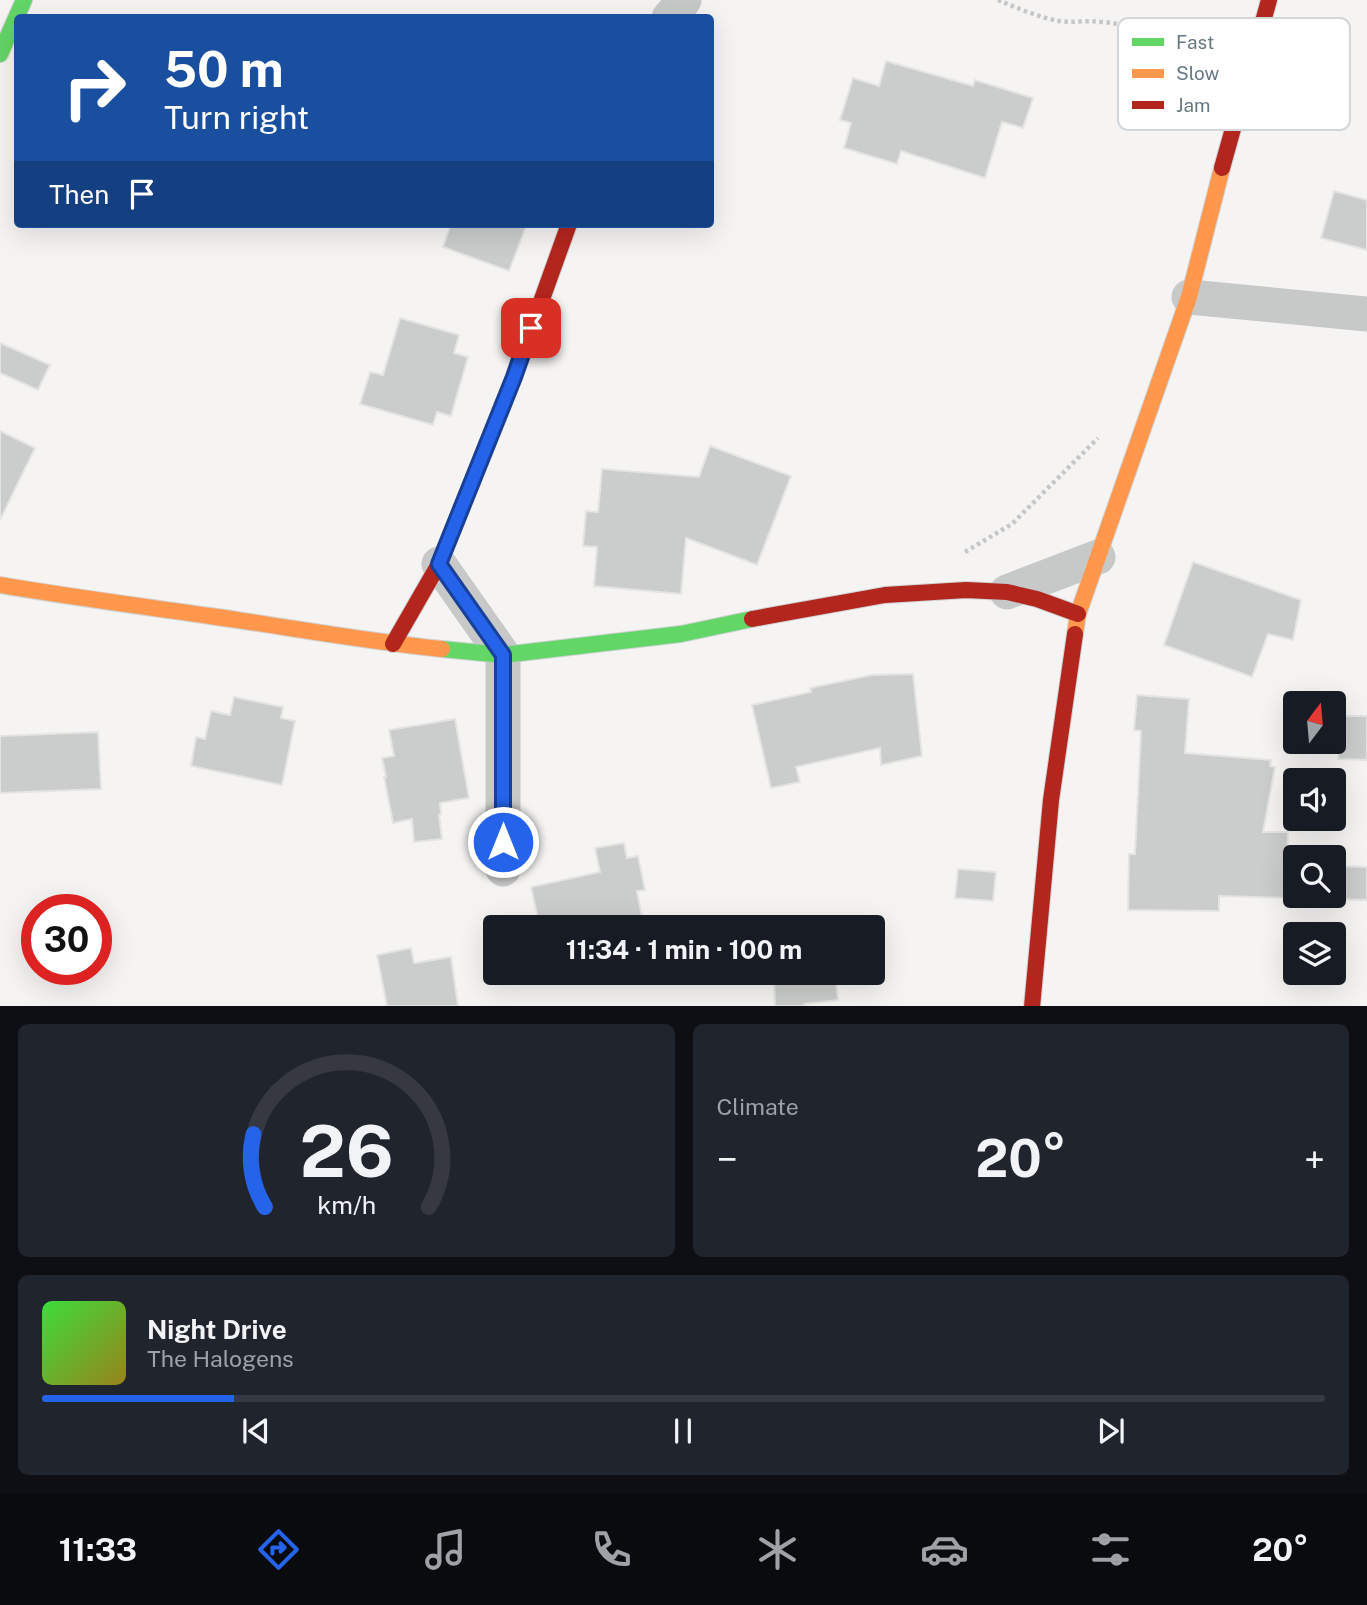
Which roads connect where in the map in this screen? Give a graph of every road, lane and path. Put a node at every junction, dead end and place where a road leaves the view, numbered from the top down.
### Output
1 (684, 0) edge
2 (998, 0) edge
3 (1269, 0) edge
4 (672, 14) edge
5 (1264, 18) edge
6 (14, 22) edge
7 (1118, 23) edge
8 (0, 54) edge
9 (1226, 130) edge
10 (1233, 130) edge
11 (1231, 139) junction
12 (568, 228) edge
13 (1189, 297) junction
14 (1367, 314) edge
15 (1100, 435) dead end
16 (1098, 557) junction
17 (439, 564) junction
18 (0, 585) edge
19 (929, 592) junction
20 (1007, 592) junction
21 (1079, 614) junction
22 (393, 644) junction
23 (503, 655) junction
24 (503, 869) dead end
25 (1032, 1006) edge

1 - 4 street
2 - 7 path
3 - 5 street
6 - 8 street
9 - 11 path
10 - 11 street
11 - 13 street
12 - 17 street
13 - 14 street
13 - 16 street
15 - 19 path
16 - 20 street
16 - 21 street
17 - 22 street
17 - 23 street
18 - 22 street
19 - 20 street
19 - 23 street
20 - 21 street
21 - 25 street
22 - 23 street
23 - 24 street

